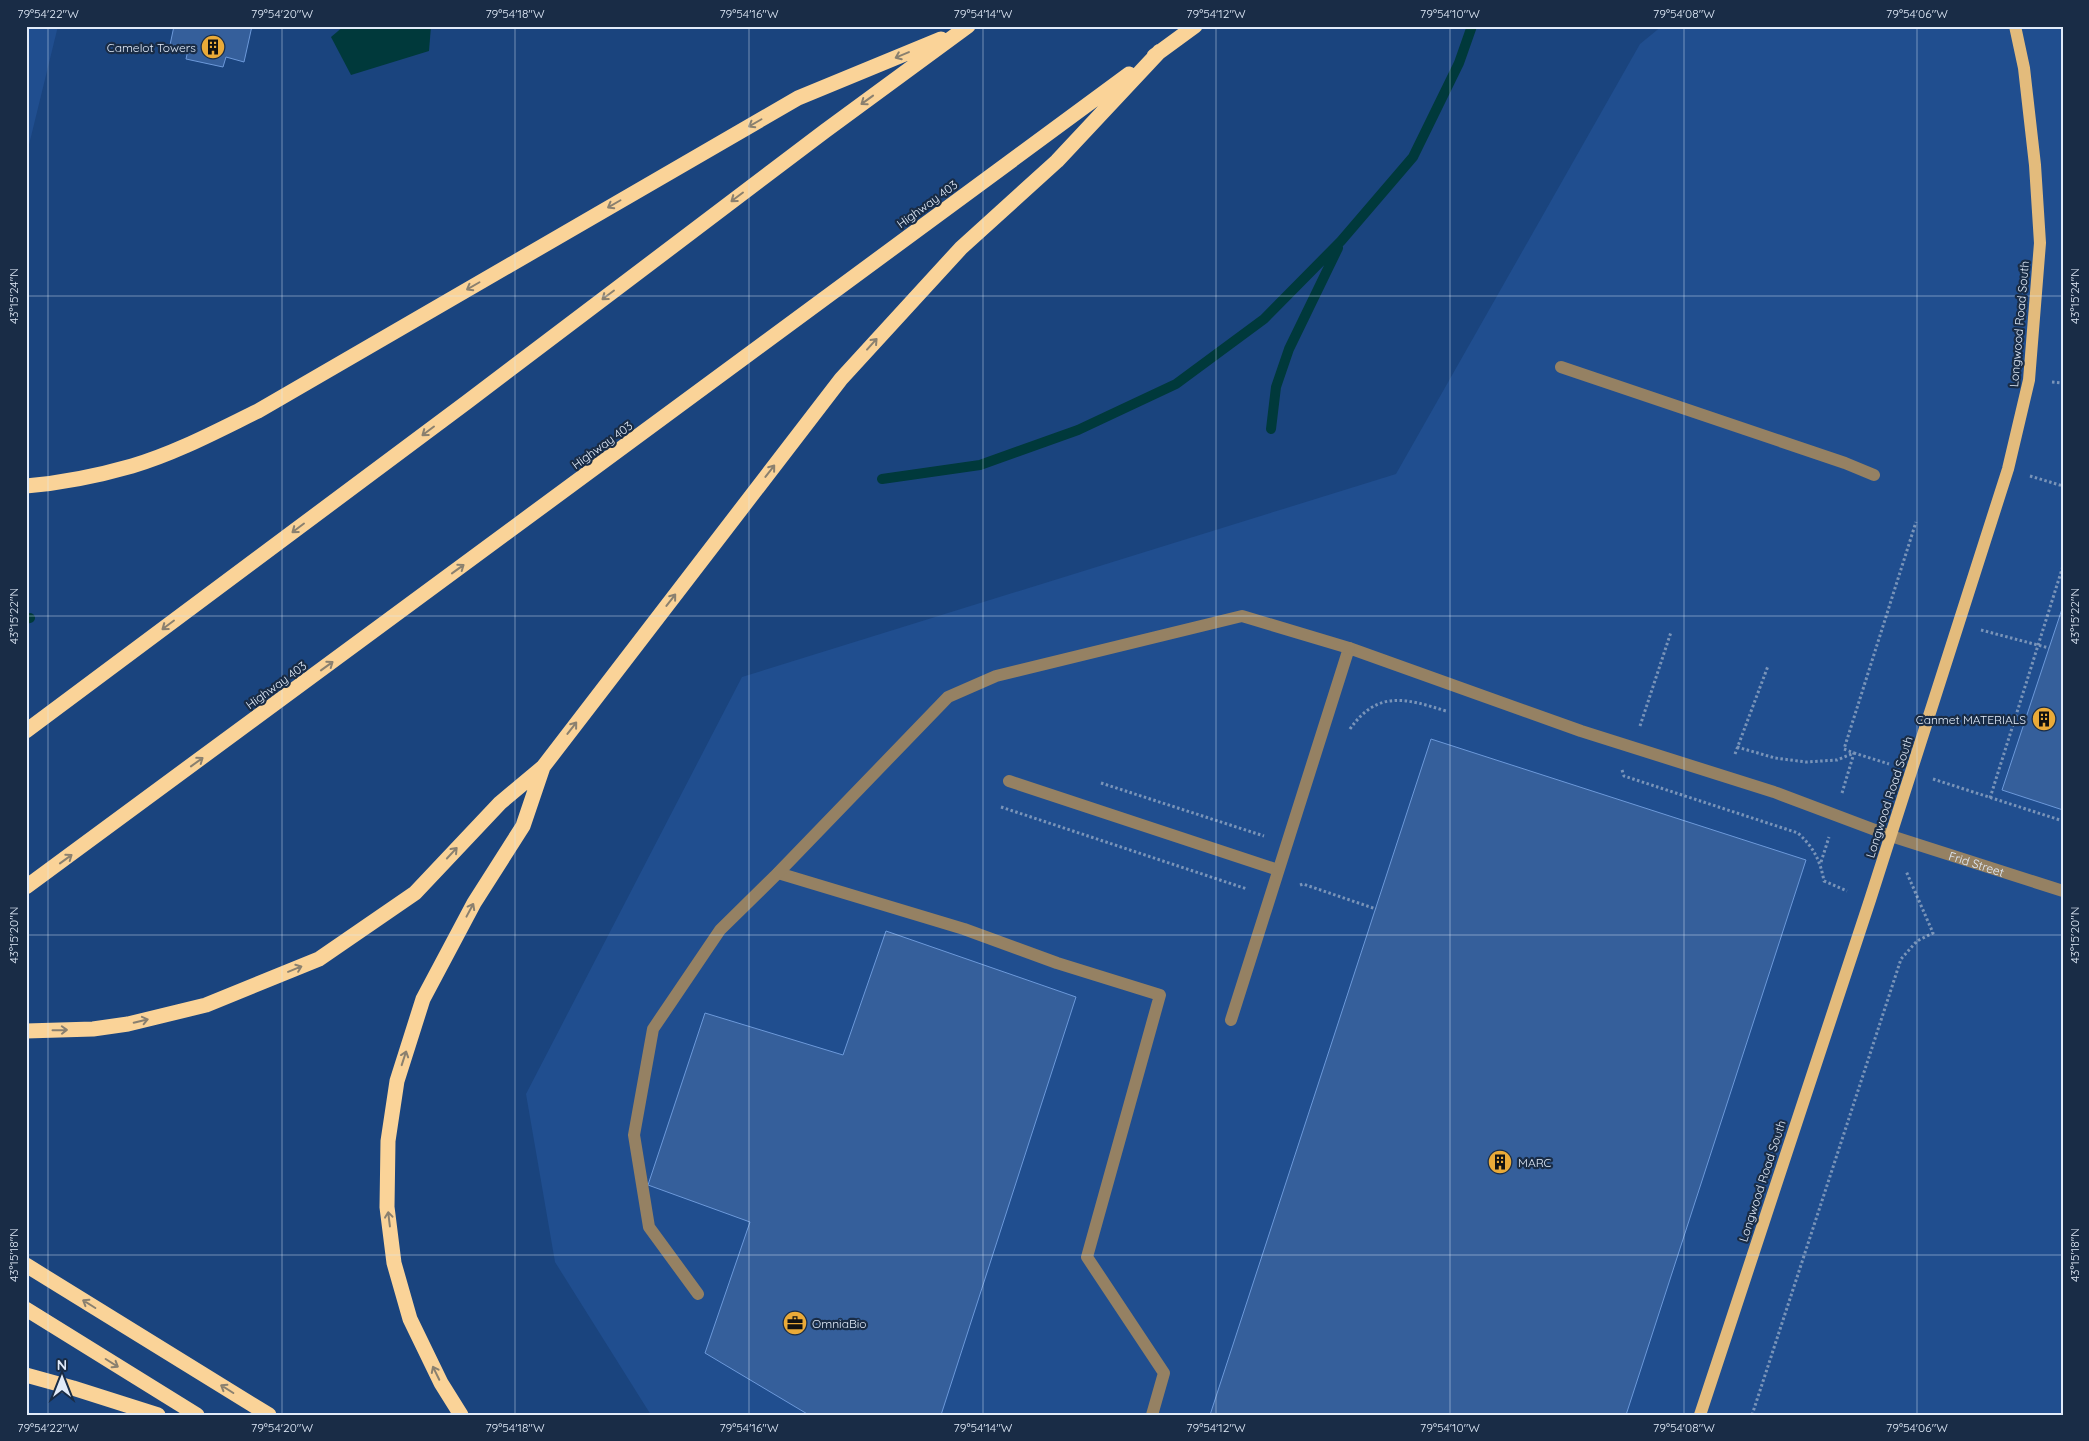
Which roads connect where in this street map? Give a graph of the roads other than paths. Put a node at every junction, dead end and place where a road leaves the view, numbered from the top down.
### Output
1 (1195, 26) edge
2 (2015, 26) edge
3 (965, 28) edge
4 (1160, 51) junction
5 (1561, 366) dead end
6 (1874, 475) dead end
7 (26, 486) edge
8 (1349, 648) junction
9 (26, 731) edge
10 (543, 767) junction
11 (1010, 781) dead end
12 (1890, 836) junction
13 (1278, 870) junction
14 (778, 874) junction
15 (26, 887) edge
16 (2063, 891) edge
17 (1231, 1020) dead end
18 (26, 1030) edge
19 (26, 1265) edge
20 (698, 1294) dead end
21 (26, 1309) edge
22 (26, 1375) edge
23 (158, 1415) edge
24 (197, 1415) edge
25 (268, 1415) edge
26 (460, 1415) edge
27 (1152, 1415) edge
28 (1700, 1415) edge

1 - 4 highway, Highway 403
2 - 12 main road, Longwood Road South
3 -> 7 highway
3 -> 9 highway
10 -> 4 highway
15 -> 4 highway, Highway 403
5 - 6 lane
8 - 12 lane, Frid Street
8 - 13 lane
8 - 14 lane, Frid Street
18 -> 10 highway
26 -> 10 highway
11 - 13 lane
12 - 16 lane, Frid Street
12 - 28 main road, Longwood Road South
13 - 17 lane
14 - 20 lane, Frid Street
14 - 27 lane
25 -> 19 highway
21 -> 24 highway
22 - 23 highway

